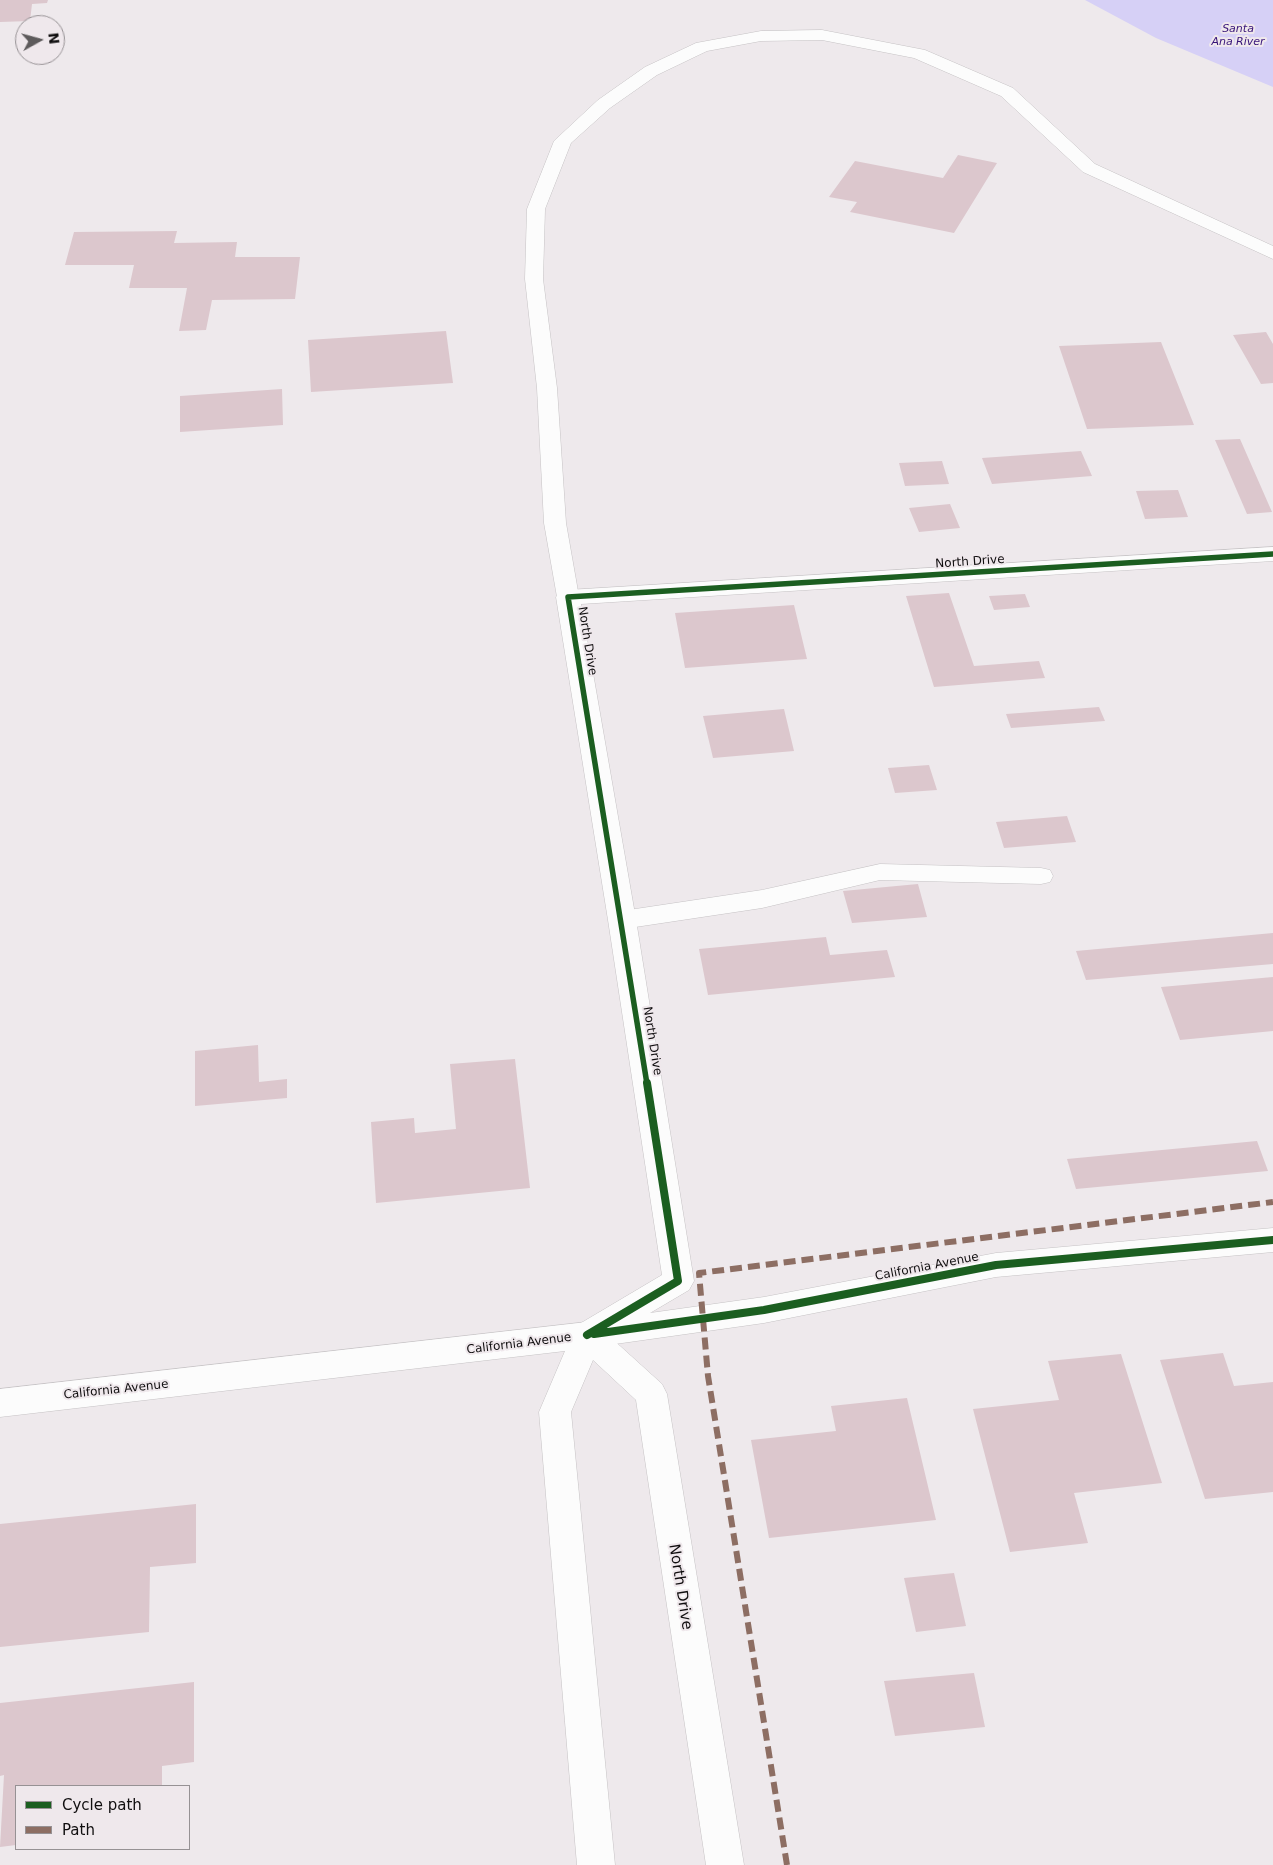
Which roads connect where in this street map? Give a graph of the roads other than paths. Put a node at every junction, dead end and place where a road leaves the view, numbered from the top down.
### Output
1 (1273, 253) edge
2 (1273, 554) edge
3 (568, 597) junction
4 (1041, 876) dead end
5 (622, 920) junction
6 (1273, 1240) edge
7 (587, 1335) junction
8 (0, 1403) edge
9 (596, 1865) edge
10 (725, 1865) edge

1 - 3 lane
2 - 3 street, North Drive
3 - 5 street, North Drive
4 - 5 lane
5 - 7 street, North Drive
6 - 7 street, California Avenue
7 - 8 street, California Avenue
7 - 9 street
7 - 10 street, North Drive

